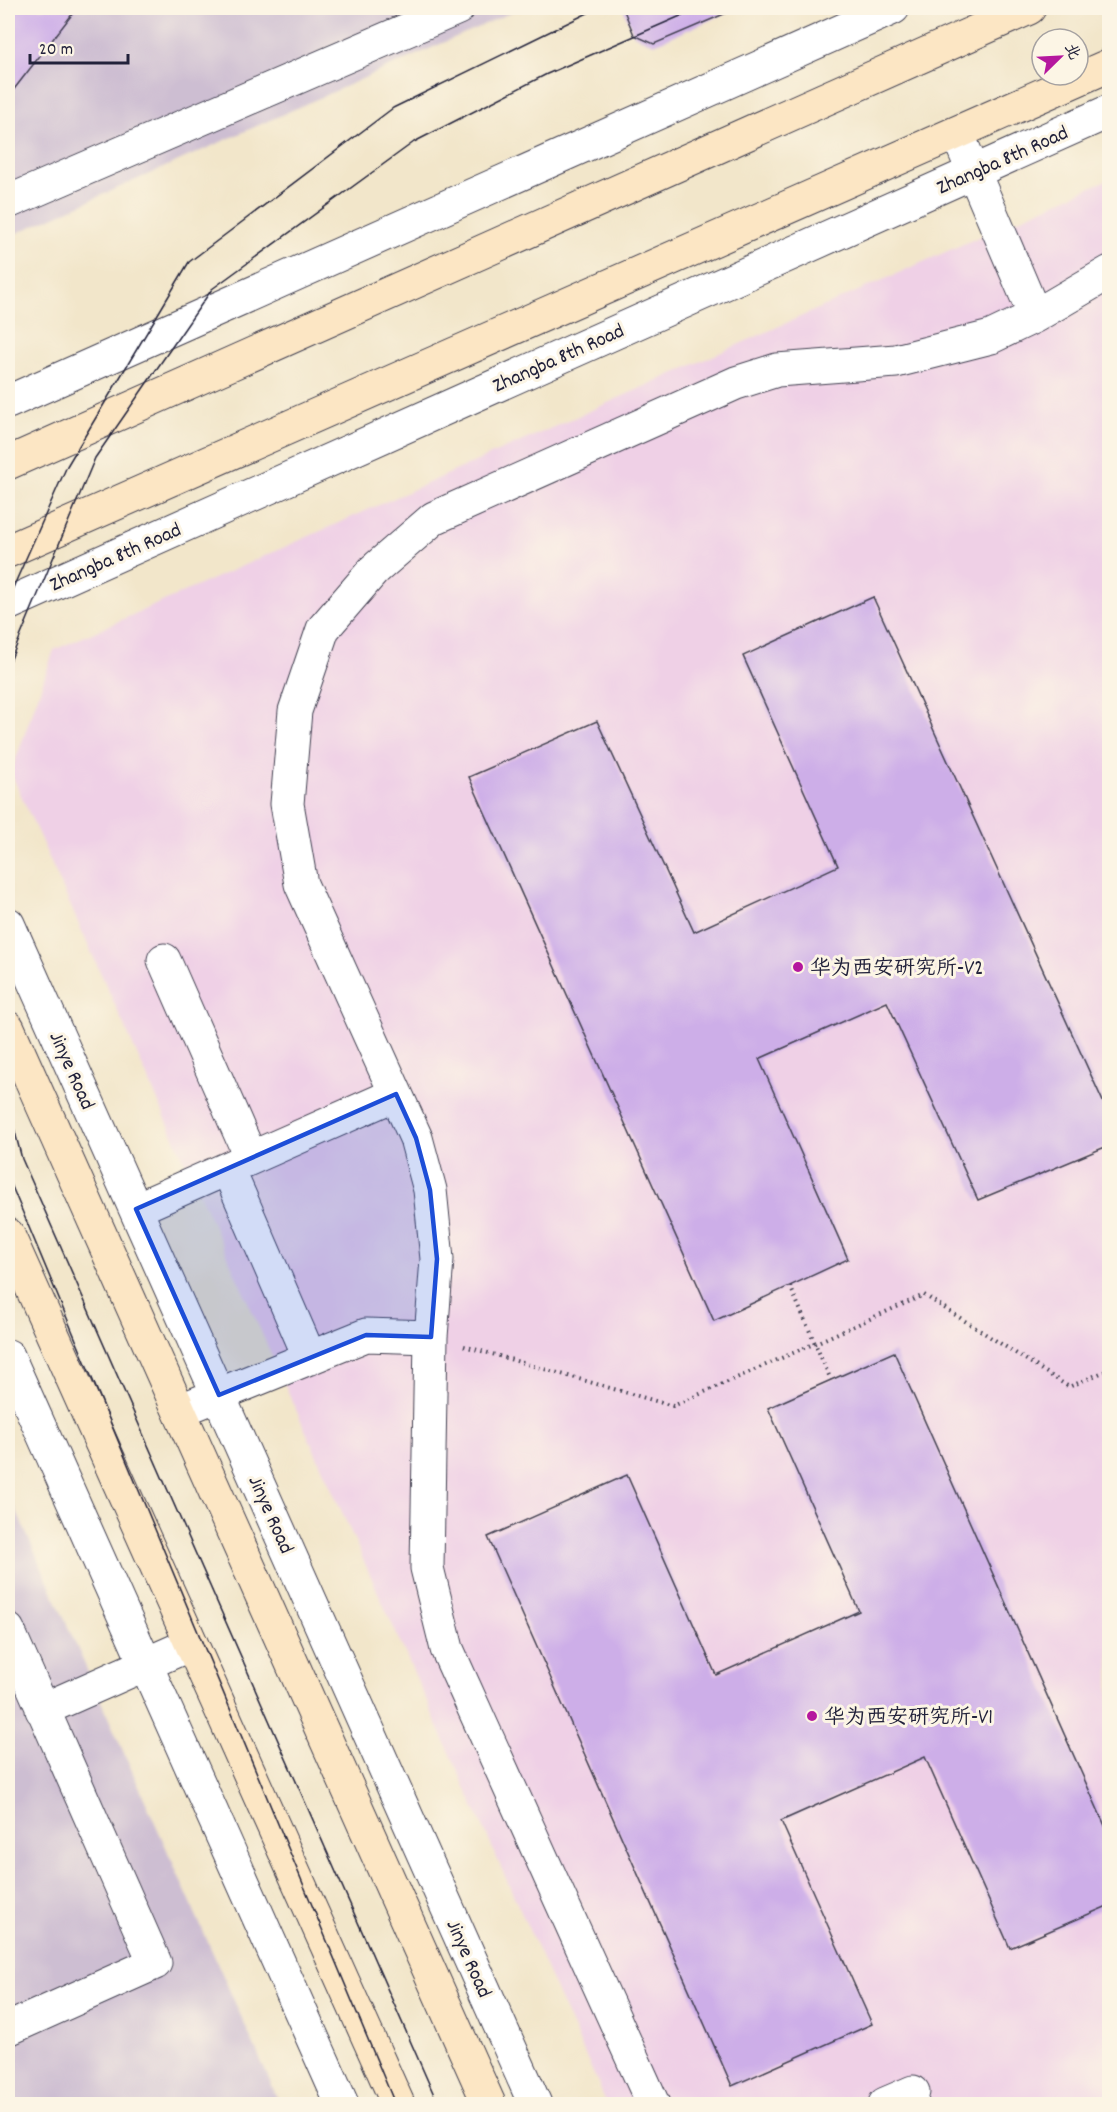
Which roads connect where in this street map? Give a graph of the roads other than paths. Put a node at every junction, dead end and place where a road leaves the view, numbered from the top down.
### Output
1 (458, 8) edge
2 (893, 8) edge
3 (1029, 8) edge
4 (421, 15) edge
5 (1110, 65) edge
6 (1110, 111) edge
7 (957, 134) junction
8 (974, 171) junction
9 (8, 202) edge
10 (1110, 272) edge
11 (1035, 316) junction
12 (8, 402) edge
13 (8, 463) edge
14 (8, 551) edge
15 (8, 604) edge
16 (8, 924) edge
17 (164, 960) dead end
18 (8, 1028) edge
19 (396, 1094) junction
20 (240, 1163) junction
21 (136, 1209) junction
22 (8, 1235) edge
23 (431, 1336) junction
24 (8, 1356) edge
25 (310, 1358) junction
26 (219, 1395) junction
27 (181, 1410) junction
28 (8, 1630) edge
29 (191, 1644) junction
30 (144, 1665) junction
31 (42, 1710) junction
32 (8, 2029) edge
33 (342, 2104) edge
34 (398, 2104) edge
35 (489, 2104) edge
36 (535, 2104) edge
37 (653, 2104) edge

1 - 4 street
2 - 12 street
3 - 13 main road
4 - 9 street
5 - 7 main road, Zhangba 8th Road
6 - 8 street, Zhangba 8th Road
7 - 8 street
7 - 14 main road, Zhangba 8th Road
8 - 11 street
8 - 15 street, Zhangba 8th Road
10 - 11 street
11 - 19 street
16 - 21 street, Jinye Road
17 - 20 street
18 - 27 main road, Jinye Road
19 - 20 street
19 - 23 street
20 - 21 street
20 - 25 street
21 - 26 street, Jinye Road
22 - 29 main road
23 - 25 street
23 - 37 street
24 - 30 street
25 - 26 street
26 - 27 street
26 - 36 street, Jinye Road
27 - 35 main road, Jinye Road
28 - 31 street
29 - 30 street
29 - 34 main road
30 - 31 street
30 - 33 street
31 - 32 street

